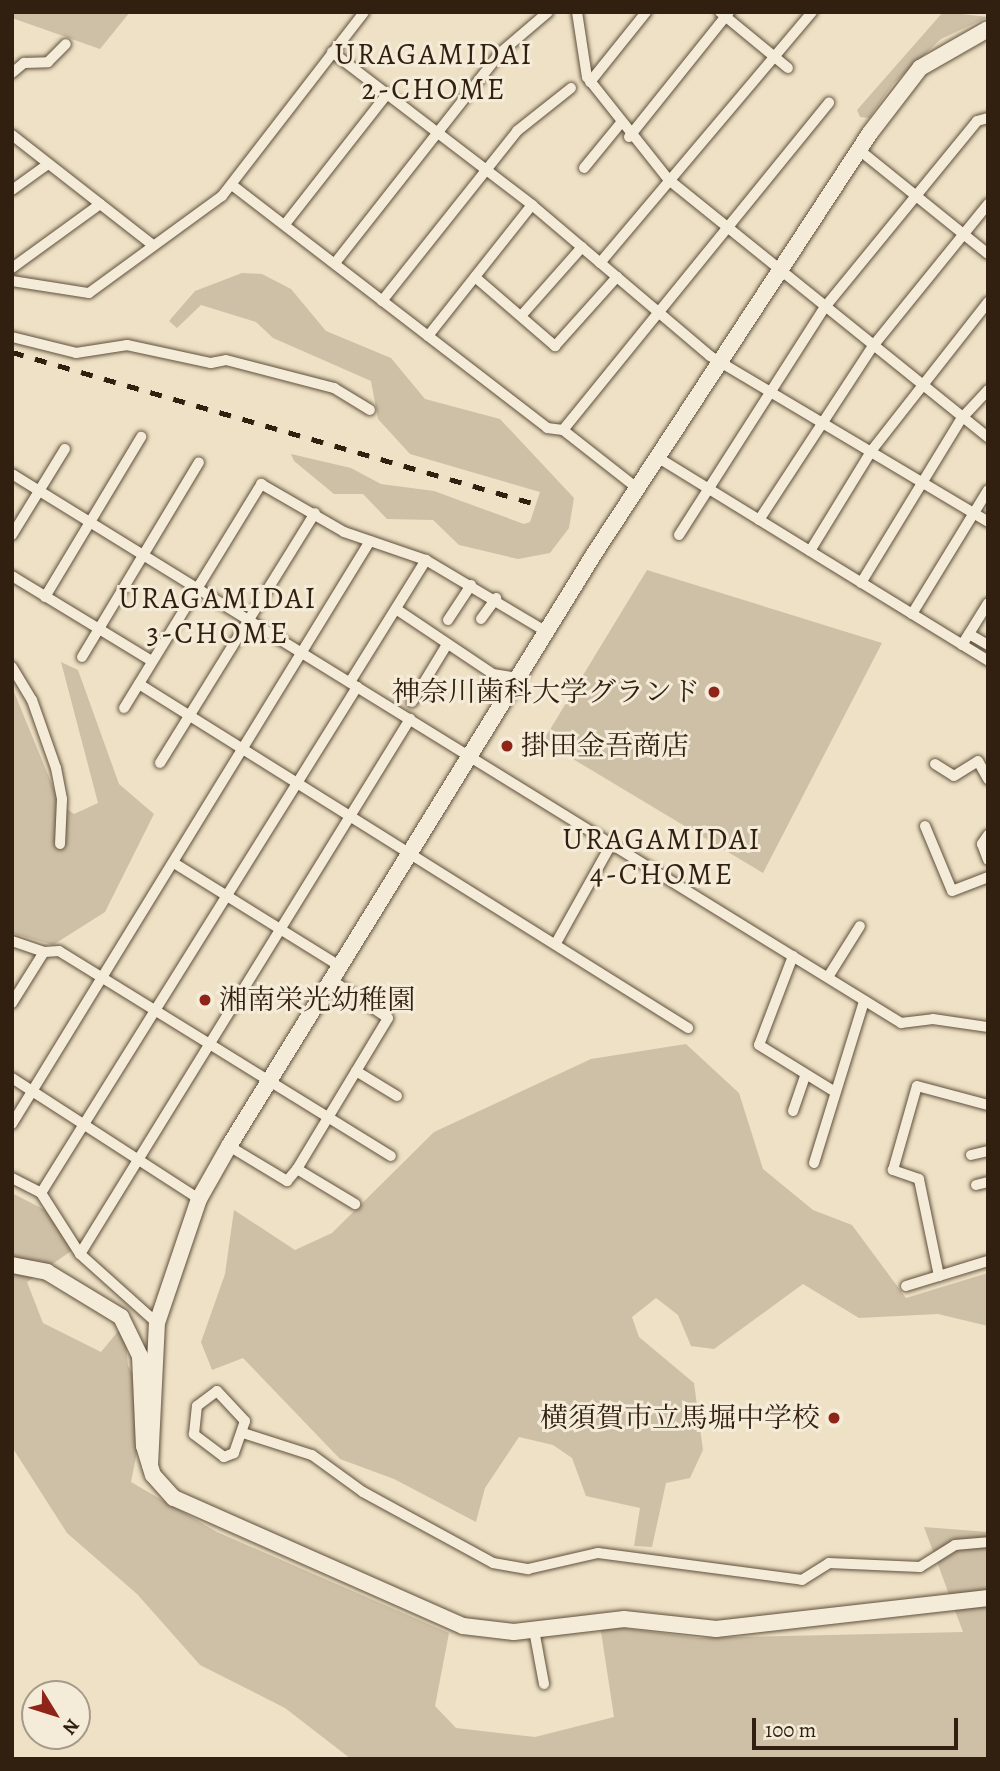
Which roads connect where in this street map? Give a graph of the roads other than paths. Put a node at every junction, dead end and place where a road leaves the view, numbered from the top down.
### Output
1 (364, 12) edge
2 (548, 12) edge
3 (578, 12) edge
4 (646, 12) edge
5 (812, 12) edge
6 (725, 14) edge
7 (988, 29) edge
8 (66, 44) dead end
9 (332, 52) junction
10 (775, 58) junction
11 (788, 68) dead end
12 (12, 73) edge
13 (590, 82) junction
14 (571, 88) dead end
15 (387, 94) junction
16 (830, 103) dead end
17 (988, 118) edge
18 (620, 124) junction
19 (437, 131) junction
20 (12, 135) edge
21 (629, 137) junction
22 (858, 149) junction
23 (48, 164) junction
24 (584, 168) dead end
25 (486, 169) junction
26 (669, 180) junction
27 (232, 184) junction
28 (12, 190) edge
29 (916, 196) junction
30 (100, 204) junction
31 (988, 204) edge
32 (532, 205) junction
33 (286, 223) junction
34 (728, 228) junction
35 (964, 234) junction
36 (153, 245) junction
37 (582, 247) junction
38 (988, 254) edge
39 (335, 263) junction
40 (600, 263) junction
41 (12, 268) edge
42 (779, 269) junction
43 (475, 277) junction
44 (617, 278) junction
45 (12, 281) edge
46 (382, 301) junction
47 (988, 302) edge
48 (825, 307) junction
49 (660, 314) junction
50 (521, 316) junction
51 (428, 336) junction
52 (12, 337) edge
53 (873, 346) junction
54 (718, 360) junction
55 (920, 385) junction
56 (770, 388) junction
57 (988, 390) edge
58 (370, 410) dead end
59 (821, 419) junction
60 (961, 419) junction
61 (563, 430) junction
62 (141, 437) dead end
63 (988, 437) edge
64 (65, 449) dead end
65 (872, 450) junction
66 (656, 457) junction
67 (200, 462) dead end
68 (12, 474) edge
69 (923, 482) junction
70 (637, 488) junction
71 (708, 489) junction
72 (988, 489) edge
73 (39, 491) junction
74 (315, 513) junction
75 (973, 513) junction
76 (759, 520) junction
77 (90, 522) junction
78 (988, 522) edge
79 (12, 534) edge
80 (679, 535) dead end
81 (370, 541) junction
82 (810, 551) junction
83 (144, 555) junction
84 (426, 560) junction
85 (12, 576) edge
86 (861, 583) junction
87 (471, 585) junction
88 (196, 588) junction
89 (45, 597) junction
90 (496, 598) junction
91 (988, 603) edge
92 (396, 610) junction
93 (912, 614) junction
94 (481, 619) dead end
95 (249, 620) junction
96 (448, 620) dead end
97 (99, 628) junction
98 (547, 632) junction
99 (969, 634) junction
100 (962, 645) junction
101 (988, 645) edge
102 (446, 646) junction
103 (302, 653) junction
104 (82, 657) dead end
105 (152, 661) junction
106 (988, 661) edge
107 (12, 667) edge
108 (517, 678) junction
109 (139, 684) junction
110 (353, 685) junction
111 (412, 702) dead end
112 (124, 708) dead end
113 (189, 715) junction
114 (410, 719) junction
115 (244, 749) junction
116 (470, 757) junction
117 (160, 763) dead end
118 (935, 764) dead end
119 (988, 779) edge
120 (299, 783) junction
121 (351, 815) junction
122 (925, 826) dead end
123 (988, 835) edge
124 (612, 843) junction
125 (60, 844) dead end
126 (412, 853) junction
127 (988, 860) edge
128 (174, 863) junction
129 (988, 877) edge
130 (228, 898) junction
131 (860, 926) dead end
132 (280, 929) junction
133 (12, 941) edge
134 (556, 943) junction
135 (44, 952) junction
136 (793, 956) junction
137 (337, 974) junction
138 (102, 977) junction
139 (828, 977) junction
140 (864, 1001) junction
141 (12, 1003) edge
142 (153, 1011) junction
143 (988, 1027) edge
144 (688, 1028) dead end
145 (208, 1045) junction
146 (356, 1071) junction
147 (805, 1076) junction
148 (12, 1078) edge
149 (269, 1082) junction
150 (32, 1090) junction
151 (835, 1092) junction
152 (397, 1096) dead end
153 (988, 1105) edge
154 (793, 1111) dead end
155 (327, 1117) junction
156 (85, 1122) junction
157 (12, 1124) edge
158 (229, 1146) junction
159 (988, 1151) edge
160 (971, 1155) dead end
161 (391, 1156) dead end
162 (138, 1158) junction
163 (814, 1163) dead end
164 (297, 1169) junction
165 (12, 1178) edge
166 (41, 1193) junction
167 (199, 1199) junction
168 (355, 1204) dead end
169 (80, 1254) junction
170 (988, 1261) edge
171 (12, 1265) edge
172 (939, 1276) junction
173 (906, 1286) dead end
174 (157, 1323) junction
175 (243, 1433) junction
176 (149, 1465) junction
177 (988, 1542) edge
178 (988, 1598) edge
179 (534, 1630) junction
180 (544, 1684) dead end

1 - 9 street
2 - 19 street
3 - 13 street
4 - 13 street
5 - 10 street
6 - 10 street
6 - 21 street
7 - 22 street
8 - 12 street
9 - 15 street
9 - 27 street
10 - 11 street
10 - 26 street
13 - 18 street
14 - 25 street
15 - 19 street
15 - 33 street
16 - 34 street
17 - 29 street
18 - 21 street
18 - 24 street
19 - 25 street
19 - 39 street
20 - 23 street
21 - 26 street
22 - 29 street
22 - 42 street
23 - 28 street
23 - 30 street
25 - 32 street
25 - 46 street
26 - 34 street
26 - 40 street
27 - 33 street
27 - 36 street
29 - 35 street
29 - 48 street
30 - 36 street
30 - 41 street
31 - 35 street
32 - 37 street
32 - 43 street
33 - 39 street
34 - 42 street
34 - 49 street
35 - 38 street
35 - 53 street
36 - 45 street
37 - 40 street
37 - 50 street
39 - 46 street
40 - 44 street
42 - 48 street
42 - 54 street
43 - 50 street
43 - 51 street
44 - 49 street
44 - 50 street
46 - 51 street
47 - 55 street
48 - 53 street
48 - 56 street
49 - 54 street
49 - 61 street
51 - 61 street
52 - 58 street
53 - 55 street
53 - 59 street
54 - 56 street
54 - 66 street
55 - 60 street
55 - 65 street
56 - 59 street
56 - 71 street
57 - 60 street
59 - 65 street
59 - 76 street
60 - 63 street
60 - 69 street
61 - 70 street
62 - 77 street
64 - 73 street
65 - 69 street
65 - 82 street
66 - 70 street
66 - 71 street
67 - 83 street
68 - 73 street
69 - 75 street
69 - 86 street
70 - 98 street
71 - 76 street
71 - 80 street
72 - 75 street
73 - 77 street
73 - 79 street
74 - 81 street
74 - 88 street
74 - 95 street
75 - 78 street
75 - 93 street
76 - 82 street
77 - 83 street
77 - 89 street
81 - 84 street
81 - 103 street
82 - 86 street
83 - 88 street
83 - 97 street
84 - 87 street
84 - 92 street
85 - 89 street
86 - 93 street
87 - 90 street
87 - 96 street
88 - 95 street
88 - 105 street
89 - 97 street
90 - 94 street
90 - 98 street
91 - 99 street
92 - 102 street
92 - 110 street
93 - 100 street
95 - 103 street
95 - 113 street
97 - 104 street
97 - 105 street
98 - 108 street
99 - 100 street
99 - 101 street
100 - 106 street
102 - 108 street
102 - 111 street
103 - 110 street
103 - 115 street
105 - 109 street
107 - 125 street
108 - 116 street
109 - 112 street
109 - 113 street
110 - 114 street
110 - 120 street
113 - 115 street
113 - 117 street
114 - 116 street
114 - 121 street
115 - 120 street
115 - 128 street
116 - 124 street
116 - 126 street
118 - 119 street
120 - 121 street
120 - 130 street
121 - 126 street
121 - 132 street
122 - 129 street
123 - 127 street
124 - 134 street
124 - 136 street
126 - 134 street
126 - 137 street
128 - 130 street
128 - 138 street
130 - 132 street
130 - 142 street
131 - 139 street
132 - 137 street
132 - 145 street
133 - 135 street
134 - 144 street
135 - 138 street
135 - 141 street
136 - 139 street
136 - 147 street
137 - 146 street
137 - 149 street
138 - 142 street
138 - 150 street
139 - 140 street
140 - 143 street
140 - 151 street
142 - 145 street
142 - 156 street
145 - 149 street
145 - 162 street
146 - 152 street
146 - 155 street
147 - 151 street
147 - 154 street
148 - 150 street
149 - 155 street
149 - 158 street
150 - 156 street
150 - 157 street
151 - 163 street
153 - 172 street
155 - 161 street
155 - 164 street
156 - 162 street
156 - 166 street
158 - 164 street
158 - 167 street
159 - 160 street
162 - 167 street
162 - 169 street
164 - 168 street
165 - 166 street
166 - 169 street
167 - 174 street
169 - 174 street
170 - 172 street
171 - 176 street
172 - 173 street
174 - 176 street
175 - 175 street
175 - 177 street
176 - 179 street
178 - 179 street
179 - 180 street

